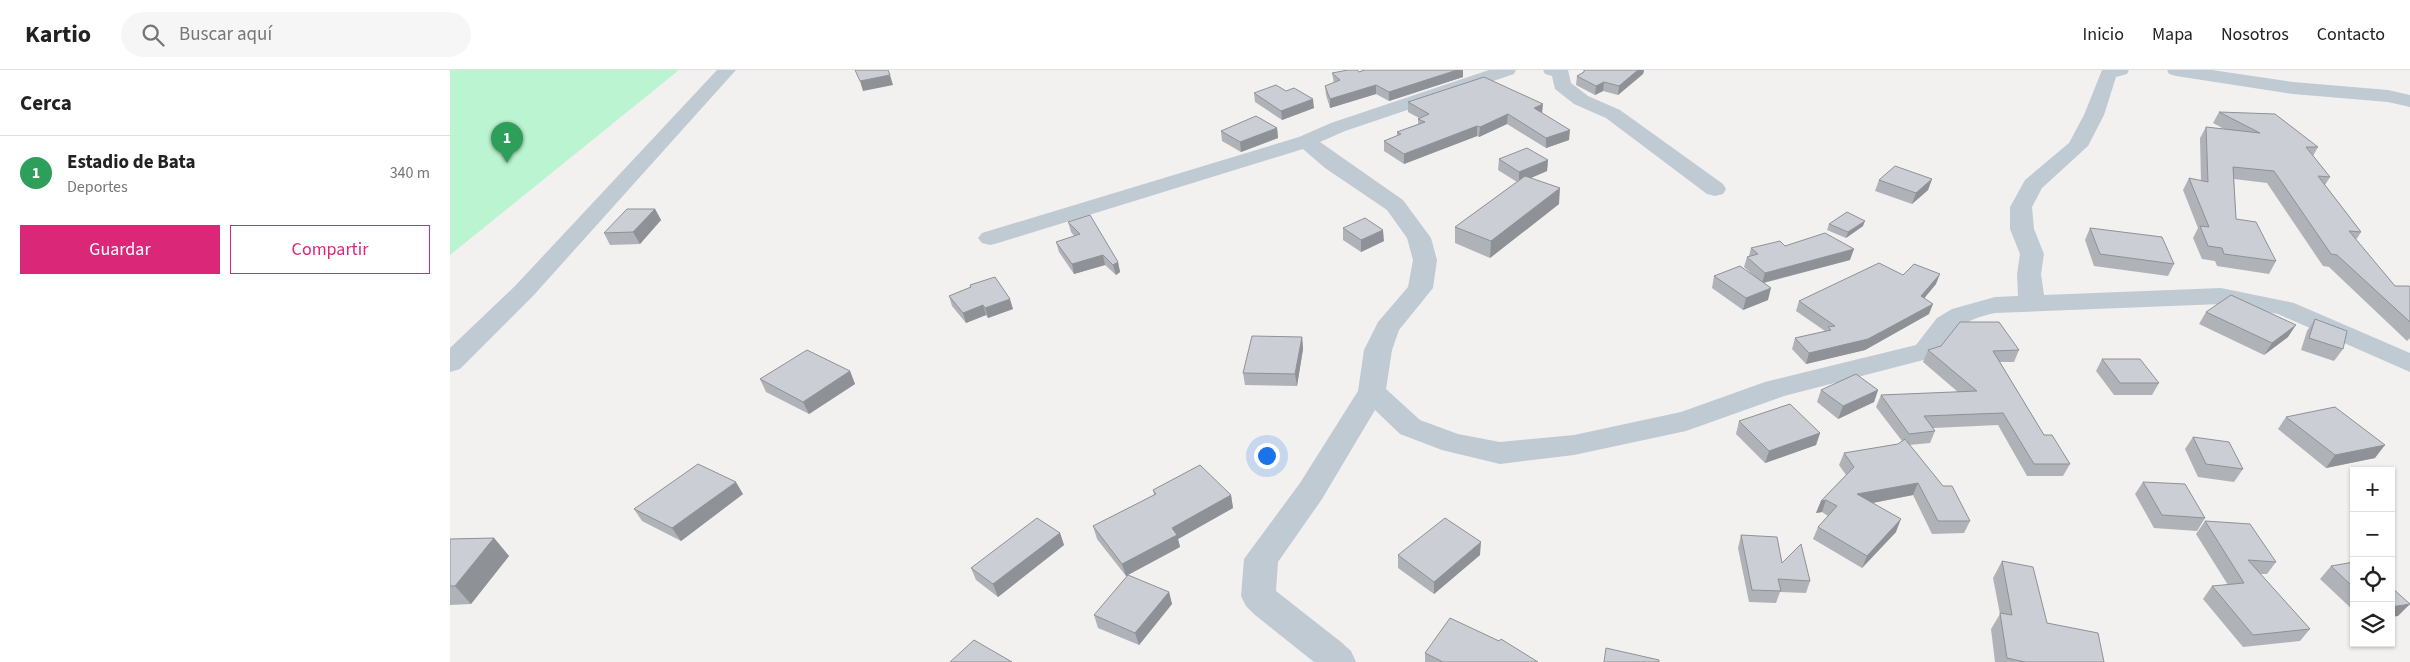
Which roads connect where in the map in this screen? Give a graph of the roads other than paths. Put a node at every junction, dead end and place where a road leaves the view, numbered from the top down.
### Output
1 (727, 70) edge
2 (1507, 70) edge
3 (1552, 70) edge
4 (2120, 70) edge
5 (2176, 70) edge
6 (2410, 102) edge
7 (1306, 141) junction
8 (1715, 189) dead end
9 (990, 238) dead end
10 (2032, 304) junction
11 (450, 362) edge
12 (2410, 363) edge
13 (1372, 391) junction
14 (1338, 662) edge

1 - 11 street
2 - 7 street
3 - 8 street
4 - 10 street
5 - 6 street
7 - 9 street
7 - 13 street
10 - 12 street
10 - 13 street
13 - 14 street

